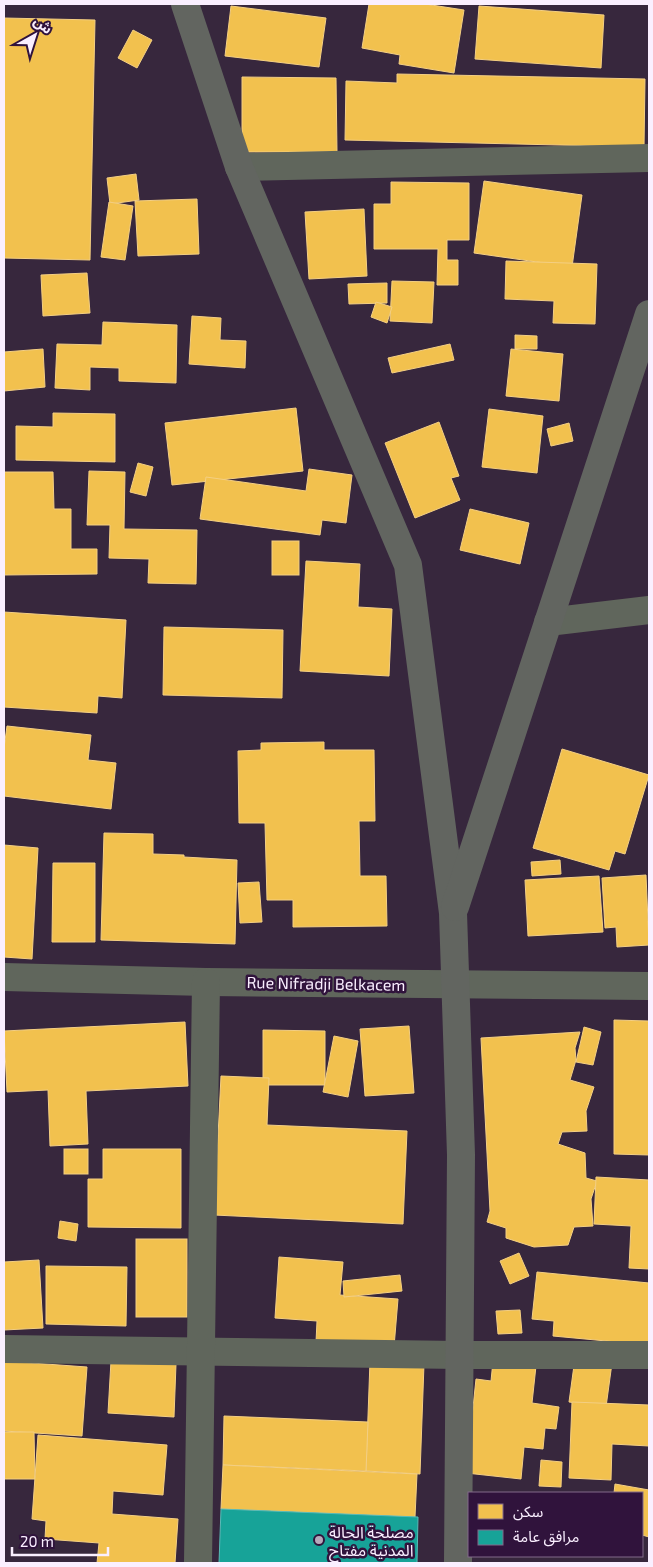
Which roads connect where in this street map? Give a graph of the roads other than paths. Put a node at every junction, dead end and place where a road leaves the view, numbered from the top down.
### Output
1 (185, 4) edge
2 (649, 158) edge
3 (238, 167) junction
4 (649, 314) edge
5 (649, 610) edge
6 (548, 622) junction
7 (453, 912) junction
8 (4, 977) edge
9 (206, 982) junction
10 (456, 984) junction
11 (649, 986) edge
12 (4, 1349) edge
13 (200, 1352) junction
14 (649, 1355) edge
15 (460, 1356) junction
16 (198, 1563) edge
17 (458, 1563) edge

1 - 3 main road
2 - 3 street
3 - 7 main road
4 - 6 main road
5 - 6 street
6 - 7 main road
7 - 10 main road
8 - 9 street, Rue Nifradji Belkacem
9 - 10 street, Rue Nifradji Belkacem
9 - 13 street
10 - 11 street, Rue Nifradji Belkacem
10 - 15 main road
12 - 13 street
13 - 15 street
13 - 16 street
14 - 15 street
15 - 17 main road

